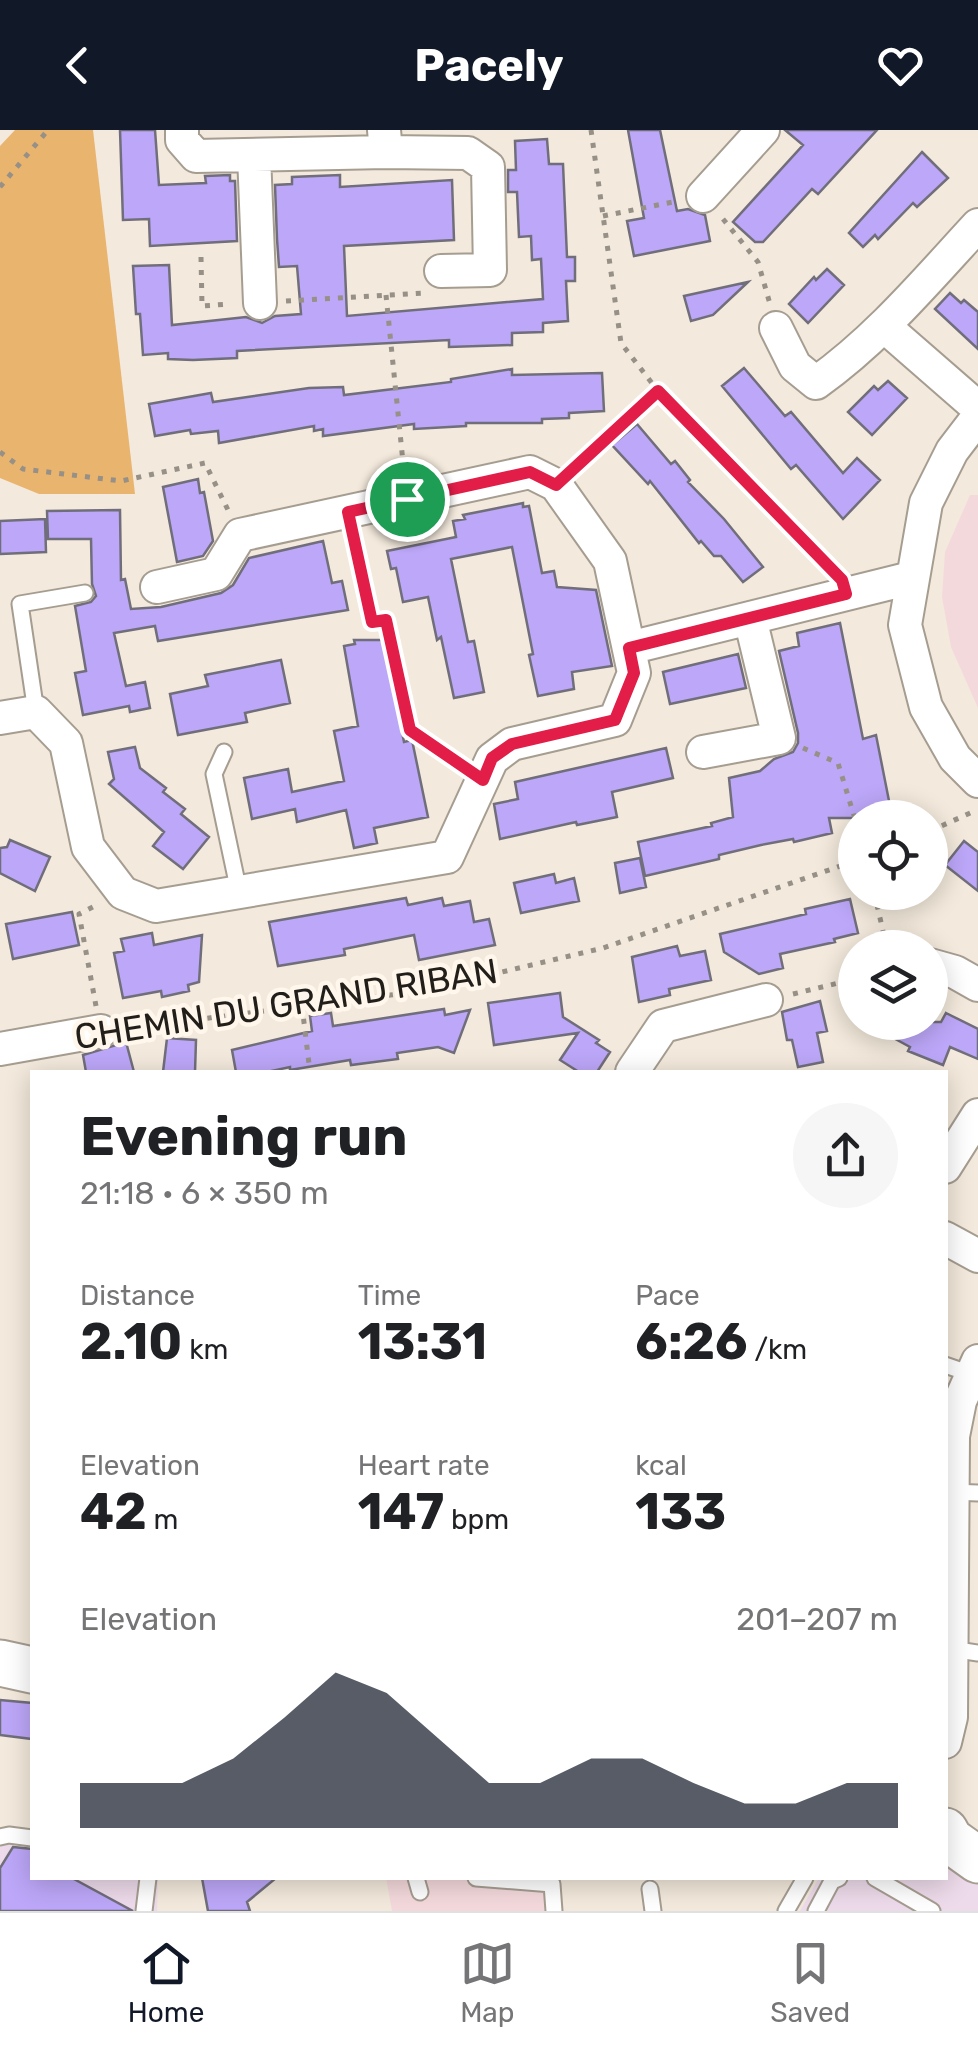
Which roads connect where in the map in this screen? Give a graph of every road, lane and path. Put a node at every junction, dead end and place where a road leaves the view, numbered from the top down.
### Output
1 (48, 130) edge
2 (182, 130) edge
3 (591, 130) edge
4 (763, 130) edge
5 (385, 141) edge
6 (254, 155) junction
7 (0, 188) edge
8 (703, 196) junction
9 (603, 216) junction
10 (978, 225) edge
11 (201, 257) dead end
12 (442, 271) joint
13 (386, 296) junction
14 (260, 303) junction
15 (884, 326) junction
16 (776, 328) joint
17 (658, 391) junction
18 (978, 408) edge
19 (978, 417) edge
20 (0, 452) edge
21 (556, 485) junction
22 (407, 499) junction
23 (348, 512) junction
24 (240, 535) junction
25 (910, 578) junction
26 (157, 587) dead end
27 (84, 593) dead end
28 (846, 594) junction
29 (750, 618) junction
30 (629, 648) junction
31 (36, 712) junction
32 (0, 718) edge
33 (779, 738) junction
34 (224, 752) dead end
35 (703, 752) dead end
36 (483, 780) junction
37 (976, 797) edge
38 (849, 800) edge
39 (948, 818) edge
40 (838, 867) edge
41 (239, 892) junction
42 (122, 893) junction
43 (948, 970) edge
44 (838, 983) edge
45 (978, 985) edge
46 (766, 1000) joint
47 (302, 1006) junction
48 (100, 1032) junction
49 (0, 1049) edge
50 (310, 1070) edge
51 (633, 1070) edge
52 (978, 1114) edge
53 (948, 1162) edge
54 (948, 1240) edge
55 (978, 1256) edge
56 (965, 1366) edge
57 (964, 1493) edge
58 (948, 1536) edge
59 (964, 1651) edge
60 (0, 1663) edge
61 (30, 1670) edge
62 (948, 1729) edge
63 (948, 1836) edge
64 (0, 1837) edge
65 (30, 1838) edge
66 (978, 1860) edge
67 (148, 1880) edge
68 (501, 1880) edge
69 (804, 1880) edge
70 (834, 1880) edge
71 (878, 1880) edge
72 (650, 1888) dead end
73 (144, 1911) edge
74 (554, 1911) edge
75 (653, 1911) edge
76 (786, 1911) edge
77 (816, 1911) edge
78 (932, 1911) edge

1 - 7 path
2 - 6 street
3 - 9 path
4 - 8 street
5 - 6 street
5 - 12 street
6 - 14 street
8 - 9 path
8 - 16 path
9 - 17 path
10 - 15 street
11 - 14 path
12 - 13 path
13 - 14 path
13 - 22 path
15 - 16 street
15 - 18 street
17 - 21 path
17 - 28 path
19 - 25 street
20 - 24 path
21 - 22 street
21 - 30 street
22 - 23 street
23 - 24 street
23 - 36 path
24 - 26 street
25 - 28 street
25 - 37 street
27 - 31 lane
28 - 29 street
29 - 30 street
29 - 33 street
30 - 36 street
31 - 32 street
31 - 42 street
33 - 35 street
33 - 38 path
34 - 41 lane
36 - 41 street
37 - 39 path
40 - 47 path, CHEMIN DU GRAND RIBAN
41 - 42 street
42 - 48 path
43 - 45 street
44 - 46 path
46 - 51 street
47 - 48 path, CHEMIN DU GRAND RIBAN
47 - 50 path
48 - 49 street, CHEMIN DU GRAND RIBAN
52 - 53 street
54 - 55 street
56 - 57 street
57 - 58 street
58 - 59 street
59 - 62 street
60 - 61 street
63 - 66 street
64 - 65 lane
67 - 73 lane
68 - 74 lane
69 - 76 lane
70 - 77 lane
71 - 78 lane
72 - 75 lane

